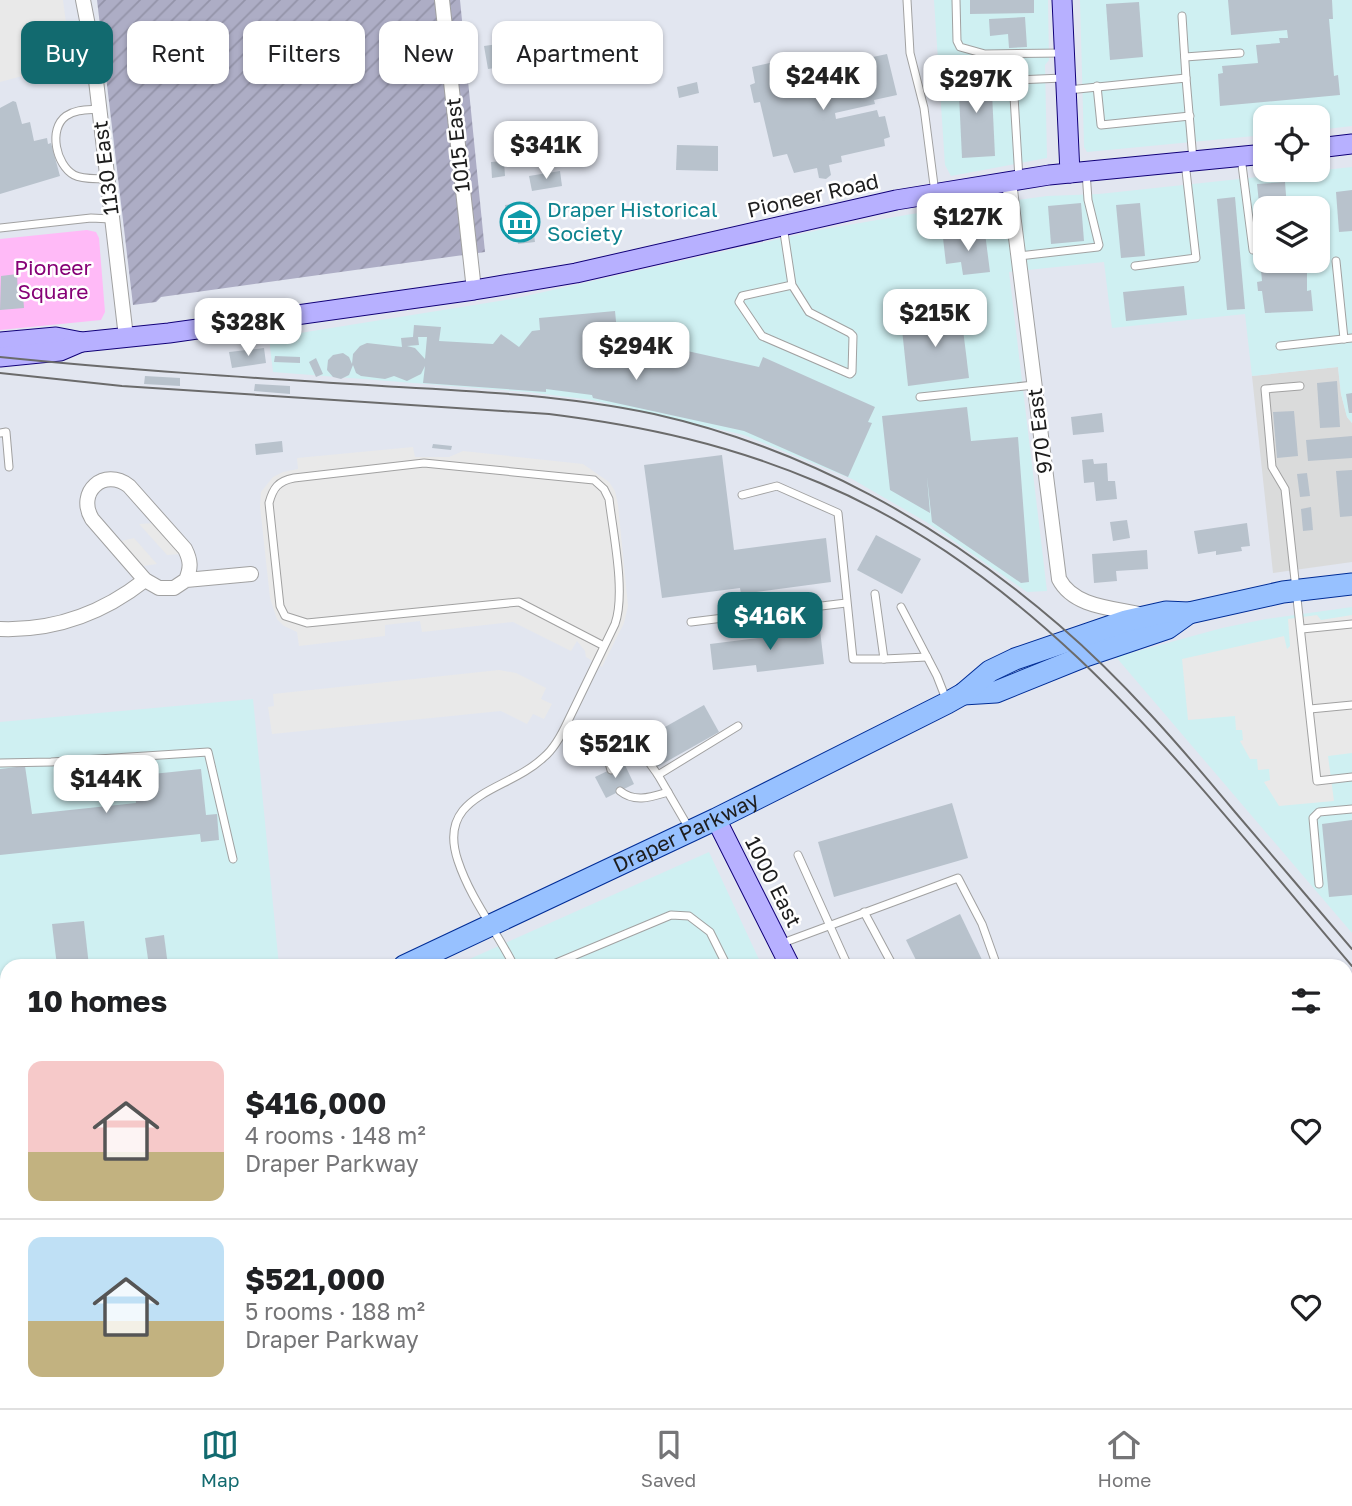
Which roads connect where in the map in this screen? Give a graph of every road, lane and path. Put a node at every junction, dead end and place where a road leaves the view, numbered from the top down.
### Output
1 (83, 0) edge
2 (442, 0) edge
3 (906, 0) edge
4 (956, 0) edge
5 (1062, 0) edge
6 (1182, 16) dead end
7 (1065, 52) junction
8 (1240, 53) dead end
9 (1185, 57) junction
10 (1186, 78) junction
11 (1067, 84) junction
12 (1097, 86) junction
13 (99, 109) junction
14 (1189, 116) junction
15 (1352, 144) edge
16 (1330, 147) edge
17 (1253, 154) edge
18 (1241, 156) junction
19 (1189, 161) junction
20 (1078, 172) junction
21 (108, 179) junction
22 (1014, 181) junction
23 (935, 194) junction
24 (112, 220) junction
25 (783, 226) junction
26 (0, 228) edge
27 (1253, 250) dead end
28 (1018, 256) junction
29 (1336, 261) dead end
30 (1135, 265) dead end
31 (792, 285) junction
32 (474, 290) junction
33 (126, 337) junction
34 (1348, 339) edge
35 (0, 342) edge
36 (82, 342) junction
37 (1280, 346) dead end
38 (0, 357) edge
39 (1035, 385) junction
40 (1300, 386) dead end
41 (920, 397) dead end
42 (0, 433) edge
43 (9, 467) dead end
44 (742, 495) dead end
45 (251, 574) dead end
46 (145, 580) junction
47 (186, 580) junction
48 (1352, 584) edge
49 (1298, 590) junction
50 (875, 594) dead end
51 (846, 604) junction
52 (901, 607) dead end
53 (1189, 613) junction
54 (1149, 616) junction
55 (691, 622) dead end
56 (1352, 624) edge
57 (0, 629) edge
58 (1302, 629) junction
59 (604, 646) junction
60 (927, 657) junction
61 (884, 659) junction
62 (955, 699) junction
63 (1352, 705) edge
64 (1310, 709) junction
65 (738, 726) dead end
66 (0, 763) edge
67 (611, 770) dead end
68 (658, 775) junction
69 (1352, 777) edge
70 (620, 791) dead end
71 (668, 792) junction
72 (1352, 809) edge
73 (716, 819) junction
74 (690, 830) junction
75 (798, 855) dead end
76 (233, 859) dead end
77 (1319, 884) dead end
78 (864, 912) junction
79 (829, 925) junction
80 (491, 927) junction
81 (779, 944) junction
82 (420, 959) edge
83 (510, 959) edge
84 (566, 959) edge
85 (724, 959) edge
86 (786, 959) edge
87 (845, 959) edge
88 (889, 959) edge
89 (994, 959) edge

1 - 13 street, 1130 East
2 - 32 street, 1015 East
3 - 23 lane
4 - 7 lane
5 - 7 street
6 - 9 lane
7 - 11 street
8 - 9 lane
9 - 10 lane
10 - 12 lane
10 - 14 lane
11 - 12 lane
11 - 20 street
11 - 22 lane
12 - 14 lane
13 - 21 street, 1130 East
13 - 21 lane
14 - 19 lane
15 - 16 street
17 - 18 street, Pioneer Road
18 - 19 street, Pioneer Road
18 - 27 lane
19 - 20 street, Pioneer Road
19 - 30 lane
20 - 22 street, Pioneer Road
20 - 28 lane
21 - 24 street, 1130 East
22 - 23 street, Pioneer Road
22 - 28 street, 970 East
23 - 25 street, Pioneer Road
24 - 26 lane
24 - 33 street, 1130 East
25 - 31 lane
25 - 32 street, Pioneer Road
28 - 39 street, 970 East
29 - 34 lane
31 - 31 lane
32 - 33 street, Pioneer Road
33 - 36 street, Pioneer Road
34 - 37 lane
35 - 36 street, Pioneer Road
36 - 38 street, Pioneer Road
39 - 41 lane
39 - 54 street, 970 East
40 - 49 lane
42 - 43 lane
44 - 51 lane
45 - 47 street
46 - 47 street
46 - 47 street
46 - 57 street
48 - 49 main road, Draper Parkway
49 - 53 main road, Draper Parkway
49 - 58 lane
50 - 61 lane
51 - 55 lane
51 - 61 lane
52 - 60 lane
53 - 54 main road, Draper Parkway
53 - 62 main road, Draper Parkway
54 - 62 main road, Draper Parkway
56 - 58 lane
58 - 64 lane
59 - 59 lane
59 - 80 lane
60 - 61 lane
60 - 62 lane
62 - 73 main road, Draper Parkway
63 - 64 lane
64 - 69 lane
65 - 68 lane
66 - 76 lane
67 - 68 lane
68 - 71 lane
70 - 71 lane
71 - 74 lane
72 - 77 lane
73 - 74 main road, Draper Parkway
73 - 81 street, 1000 East
74 - 80 main road, Draper Parkway
75 - 79 lane
78 - 79 lane
78 - 88 lane
78 - 89 lane
79 - 81 lane
79 - 87 lane
80 - 82 main road, Draper Parkway
80 - 83 lane
81 - 86 street, 1000 East
84 - 85 lane

